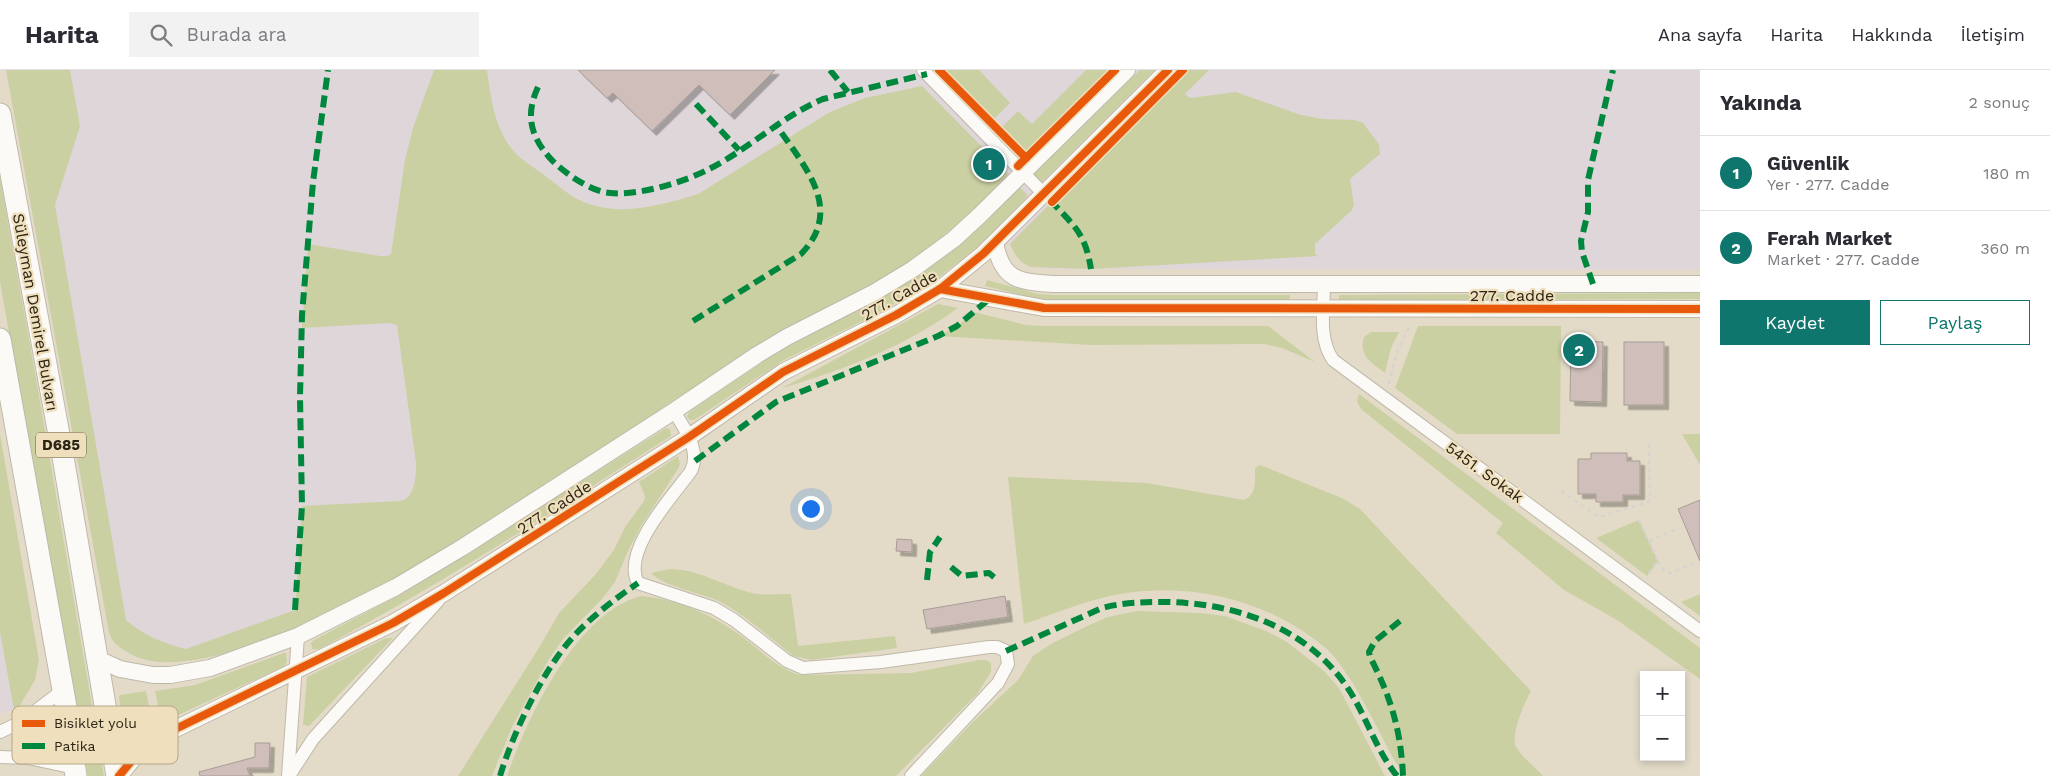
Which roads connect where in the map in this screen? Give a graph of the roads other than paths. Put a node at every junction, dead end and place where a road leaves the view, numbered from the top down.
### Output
1 (923, 70) edge
2 (1127, 70) edge
3 (1168, 70) edge
4 (0, 114) edge
5 (1024, 172) junction
6 (1044, 194) junction
7 (995, 243) junction
8 (1324, 284) junction
9 (1700, 284) edge
10 (940, 290) junction
11 (1324, 309) junction
12 (1700, 309) edge
13 (0, 339) edge
14 (674, 411) junction
15 (689, 437) junction
16 (444, 593) junction
17 (1700, 631) edge
18 (298, 636) junction
19 (98, 659) junction
20 (295, 672) junction
21 (63, 690) junction
22 (42, 706) edge
23 (66, 706) edge
24 (106, 706) edge
25 (12, 726) edge
26 (178, 728) edge
27 (0, 732) edge
28 (49, 764) edge
29 (128, 764) edge
30 (76, 772) edge
31 (118, 776) edge
32 (289, 776) edge
33 (910, 776) edge

1 - 5 street
2 - 5 street, 277. Cadde
3 - 6 street
4 - 19 highway, Süleyman Demirel Bulvarı / D685
5 - 6 street
5 - 14 street, 277. Cadde
6 - 7 street
7 - 8 street, 277. Cadde
7 - 10 street, 277. Cadde
8 - 9 street, 277. Cadde
8 - 11 street, 5451. Sokak
10 - 11 street, 277. Cadde
10 - 15 street, 277. Cadde
11 - 12 street, 277. Cadde
11 - 17 street, 5451. Sokak
13 - 21 highway, D685
14 - 15 street
14 - 18 street, 277. Cadde
15 - 16 street, 277. Cadde
15 - 33 street
16 - 20 street, 277. Cadde
16 - 32 street
18 - 19 street, 277. Cadde
18 - 20 street
19 - 24 highway, Süleyman Demirel Bulvarı / D685
20 - 26 street, 277. Cadde
20 - 32 street
21 - 22 street
21 - 23 highway, D685
25 - 27 street
28 - 30 street
29 - 31 street, 277. Cadde

